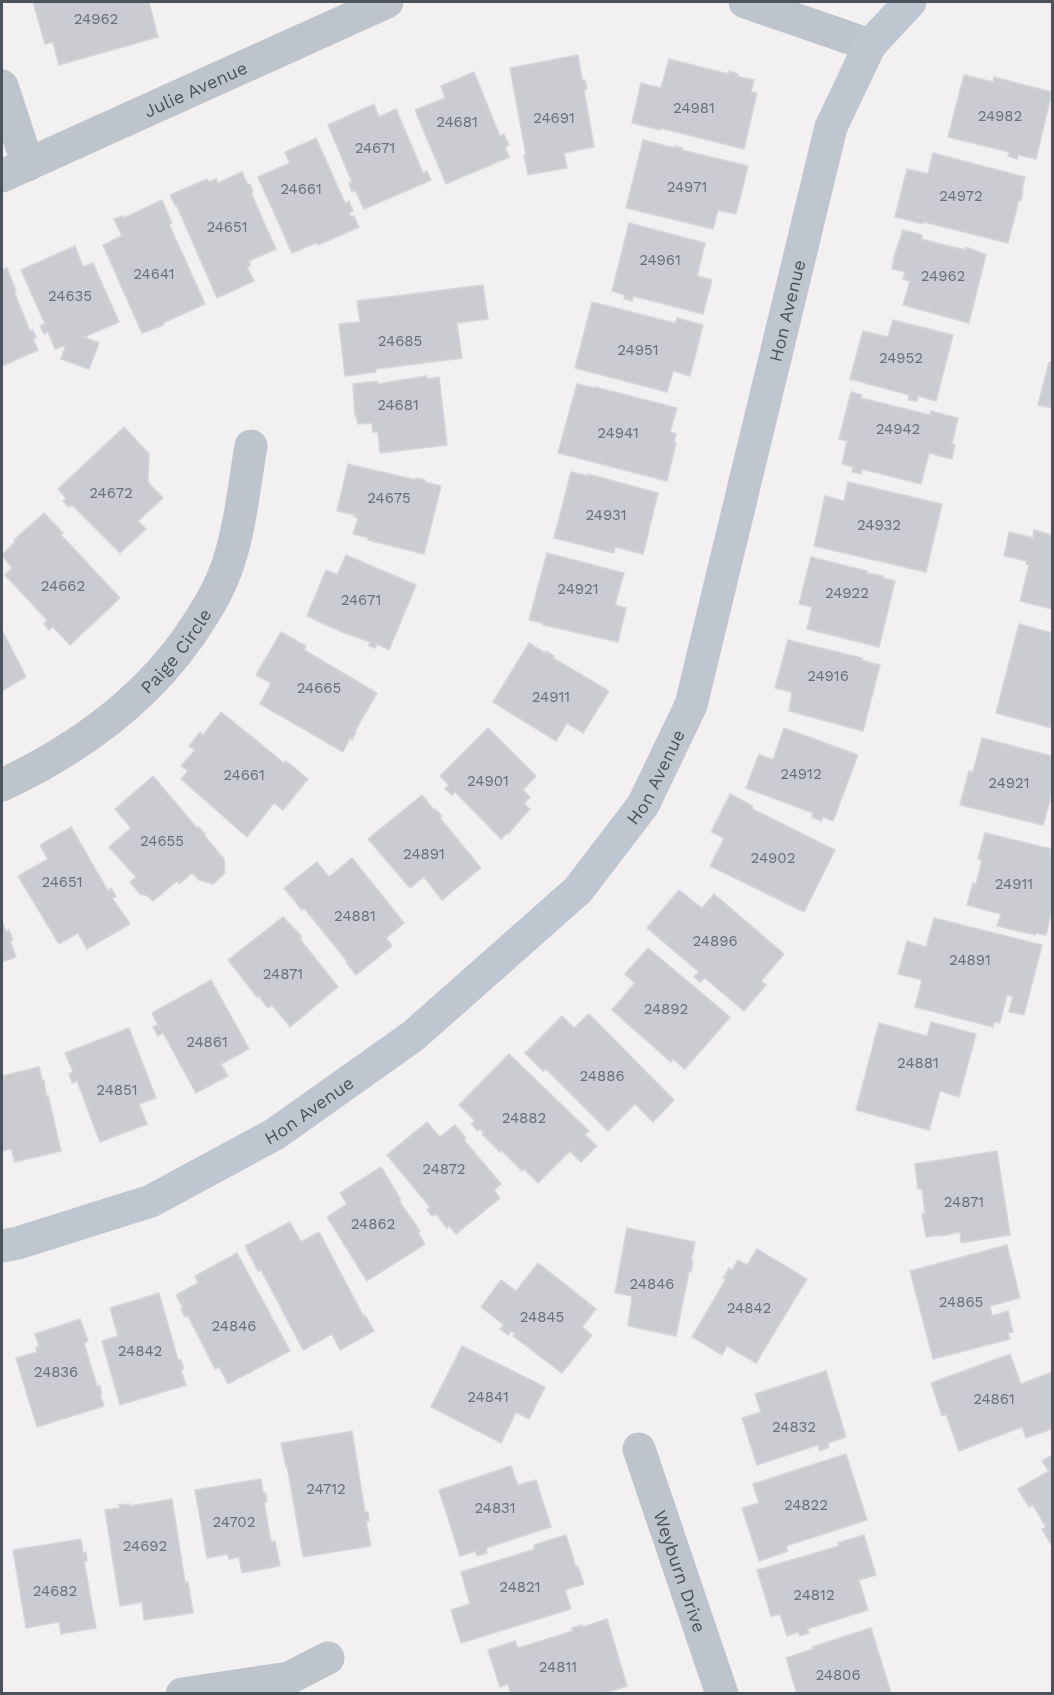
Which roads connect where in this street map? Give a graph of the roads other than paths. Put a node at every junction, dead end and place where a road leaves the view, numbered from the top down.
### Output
1 (387, 2) edge
2 (745, 2) edge
3 (910, 2) edge
4 (870, 45) junction
5 (2, 86) edge
6 (15, 170) edge
7 (251, 446) dead end
8 (2, 785) edge
9 (2, 1246) edge
10 (639, 1449) dead end
11 (328, 1658) dead end
12 (182, 1694) edge
13 (722, 1694) edge

1 - 6 street, Julie Avenue
2 - 4 street
3 - 4 street, Hon Avenue
4 - 9 street, Hon Avenue
5 - 6 street
7 - 8 street, Paige Circle
10 - 13 street, Weyburn Drive
11 - 12 street

